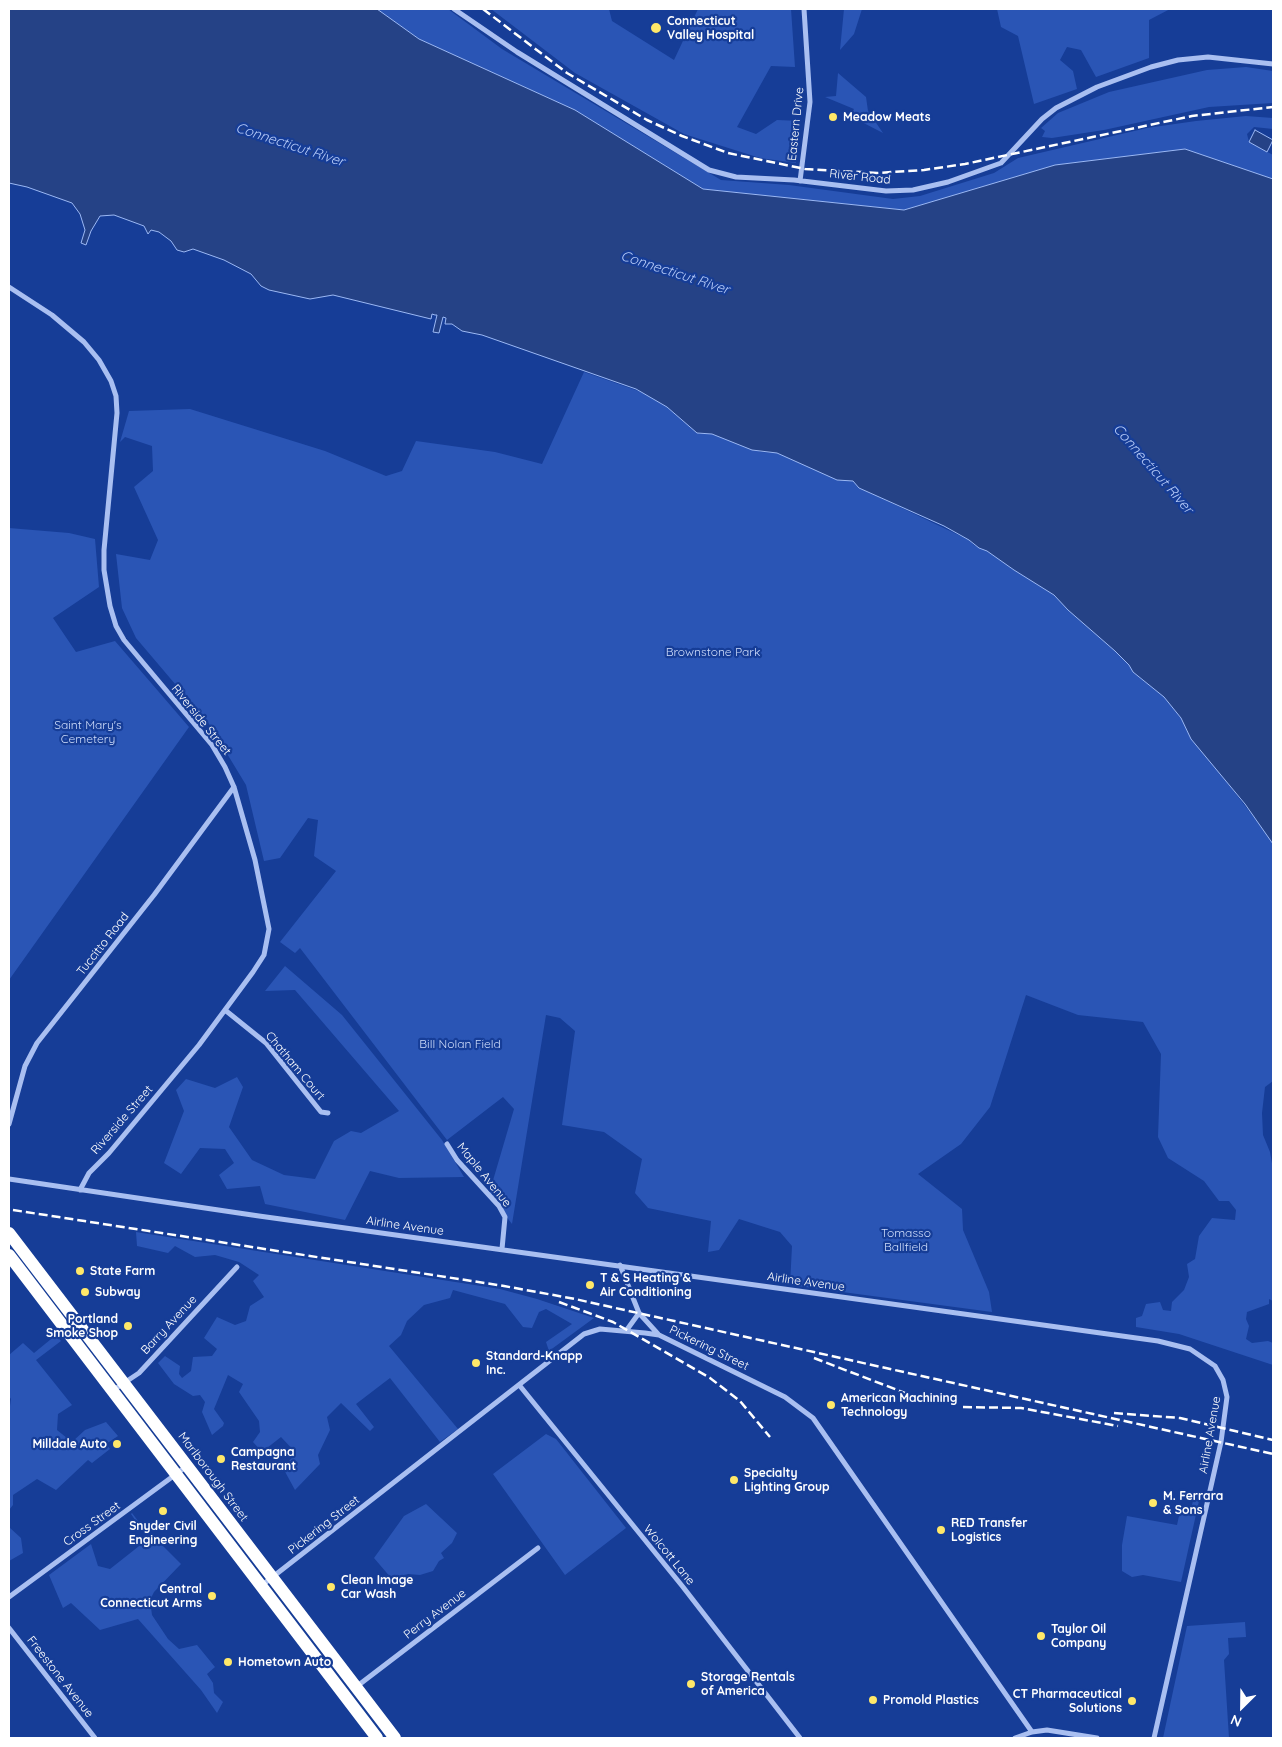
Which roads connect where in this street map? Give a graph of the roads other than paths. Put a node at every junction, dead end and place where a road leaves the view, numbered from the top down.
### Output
1 (454, 9) edge
2 (804, 9) edge
3 (1273, 64) edge
4 (800, 181) junction
5 (9, 287) edge
6 (234, 787) junction
7 (225, 1010) junction
8 (328, 1113) dead end
9 (9, 1124) edge
10 (447, 1144) dead end
11 (9, 1180) edge
12 (80, 1190) junction
13 (9, 1233) edge
14 (502, 1249) junction
15 (9, 1255) edge
16 (620, 1265) junction
17 (237, 1267) dead end
18 (638, 1313) junction
19 (626, 1331) junction
20 (659, 1335) junction
21 (124, 1384) junction
22 (520, 1386) junction
23 (112, 1392) junction
24 (187, 1466) junction
25 (176, 1475) junction
26 (538, 1548) dead end
27 (272, 1578) junction
28 (261, 1587) junction
29 (9, 1597) edge
30 (9, 1628) edge
31 (356, 1687) junction
32 (344, 1696) junction
33 (1032, 1732) junction
34 (95, 1738) edge
35 (377, 1738) edge
36 (395, 1738) edge
37 (800, 1738) edge
38 (1015, 1738) edge
39 (1097, 1738) edge
40 (1154, 1738) edge

1 - 4 street, River Road
2 - 4 street, Eastern Drive
3 - 4 street, River Road
5 - 6 street, Riverside Street
6 - 7 street, Riverside Street
6 - 9 street, Tuccitto Road
7 - 8 street, Chatham Court
7 - 12 street, Riverside Street
10 - 14 street, Maple Avenue
11 - 12 street, Airline Avenue
12 - 14 street, Airline Avenue
13 - 21 highway, Marlborough Street
14 - 16 street, Airline Avenue
15 - 23 highway
16 - 18 street
16 - 40 street, Airline Avenue
17 - 21 street, Barry Avenue
18 - 19 street
18 - 20 street
19 - 20 street, Pickering Street
19 - 22 street, Pickering Street
20 - 33 street, Pickering Street
21 - 23 street, Barry Avenue
21 - 24 highway, Marlborough Street
22 - 27 street, Pickering Street
22 - 37 street, Wolcott Lane
23 - 25 highway
24 - 25 street, Cross Street
24 - 27 highway, Marlborough Street
25 - 28 highway
25 - 29 street, Cross Street
26 - 31 street, Perry Avenue
27 - 28 street, Pickering Street
27 - 31 highway, Marlborough Street
28 - 32 highway
30 - 34 street, Freestone Avenue
31 - 32 street, Perry Avenue
31 - 36 highway, Marlborough Street
32 - 35 highway
33 - 38 street
33 - 39 street

